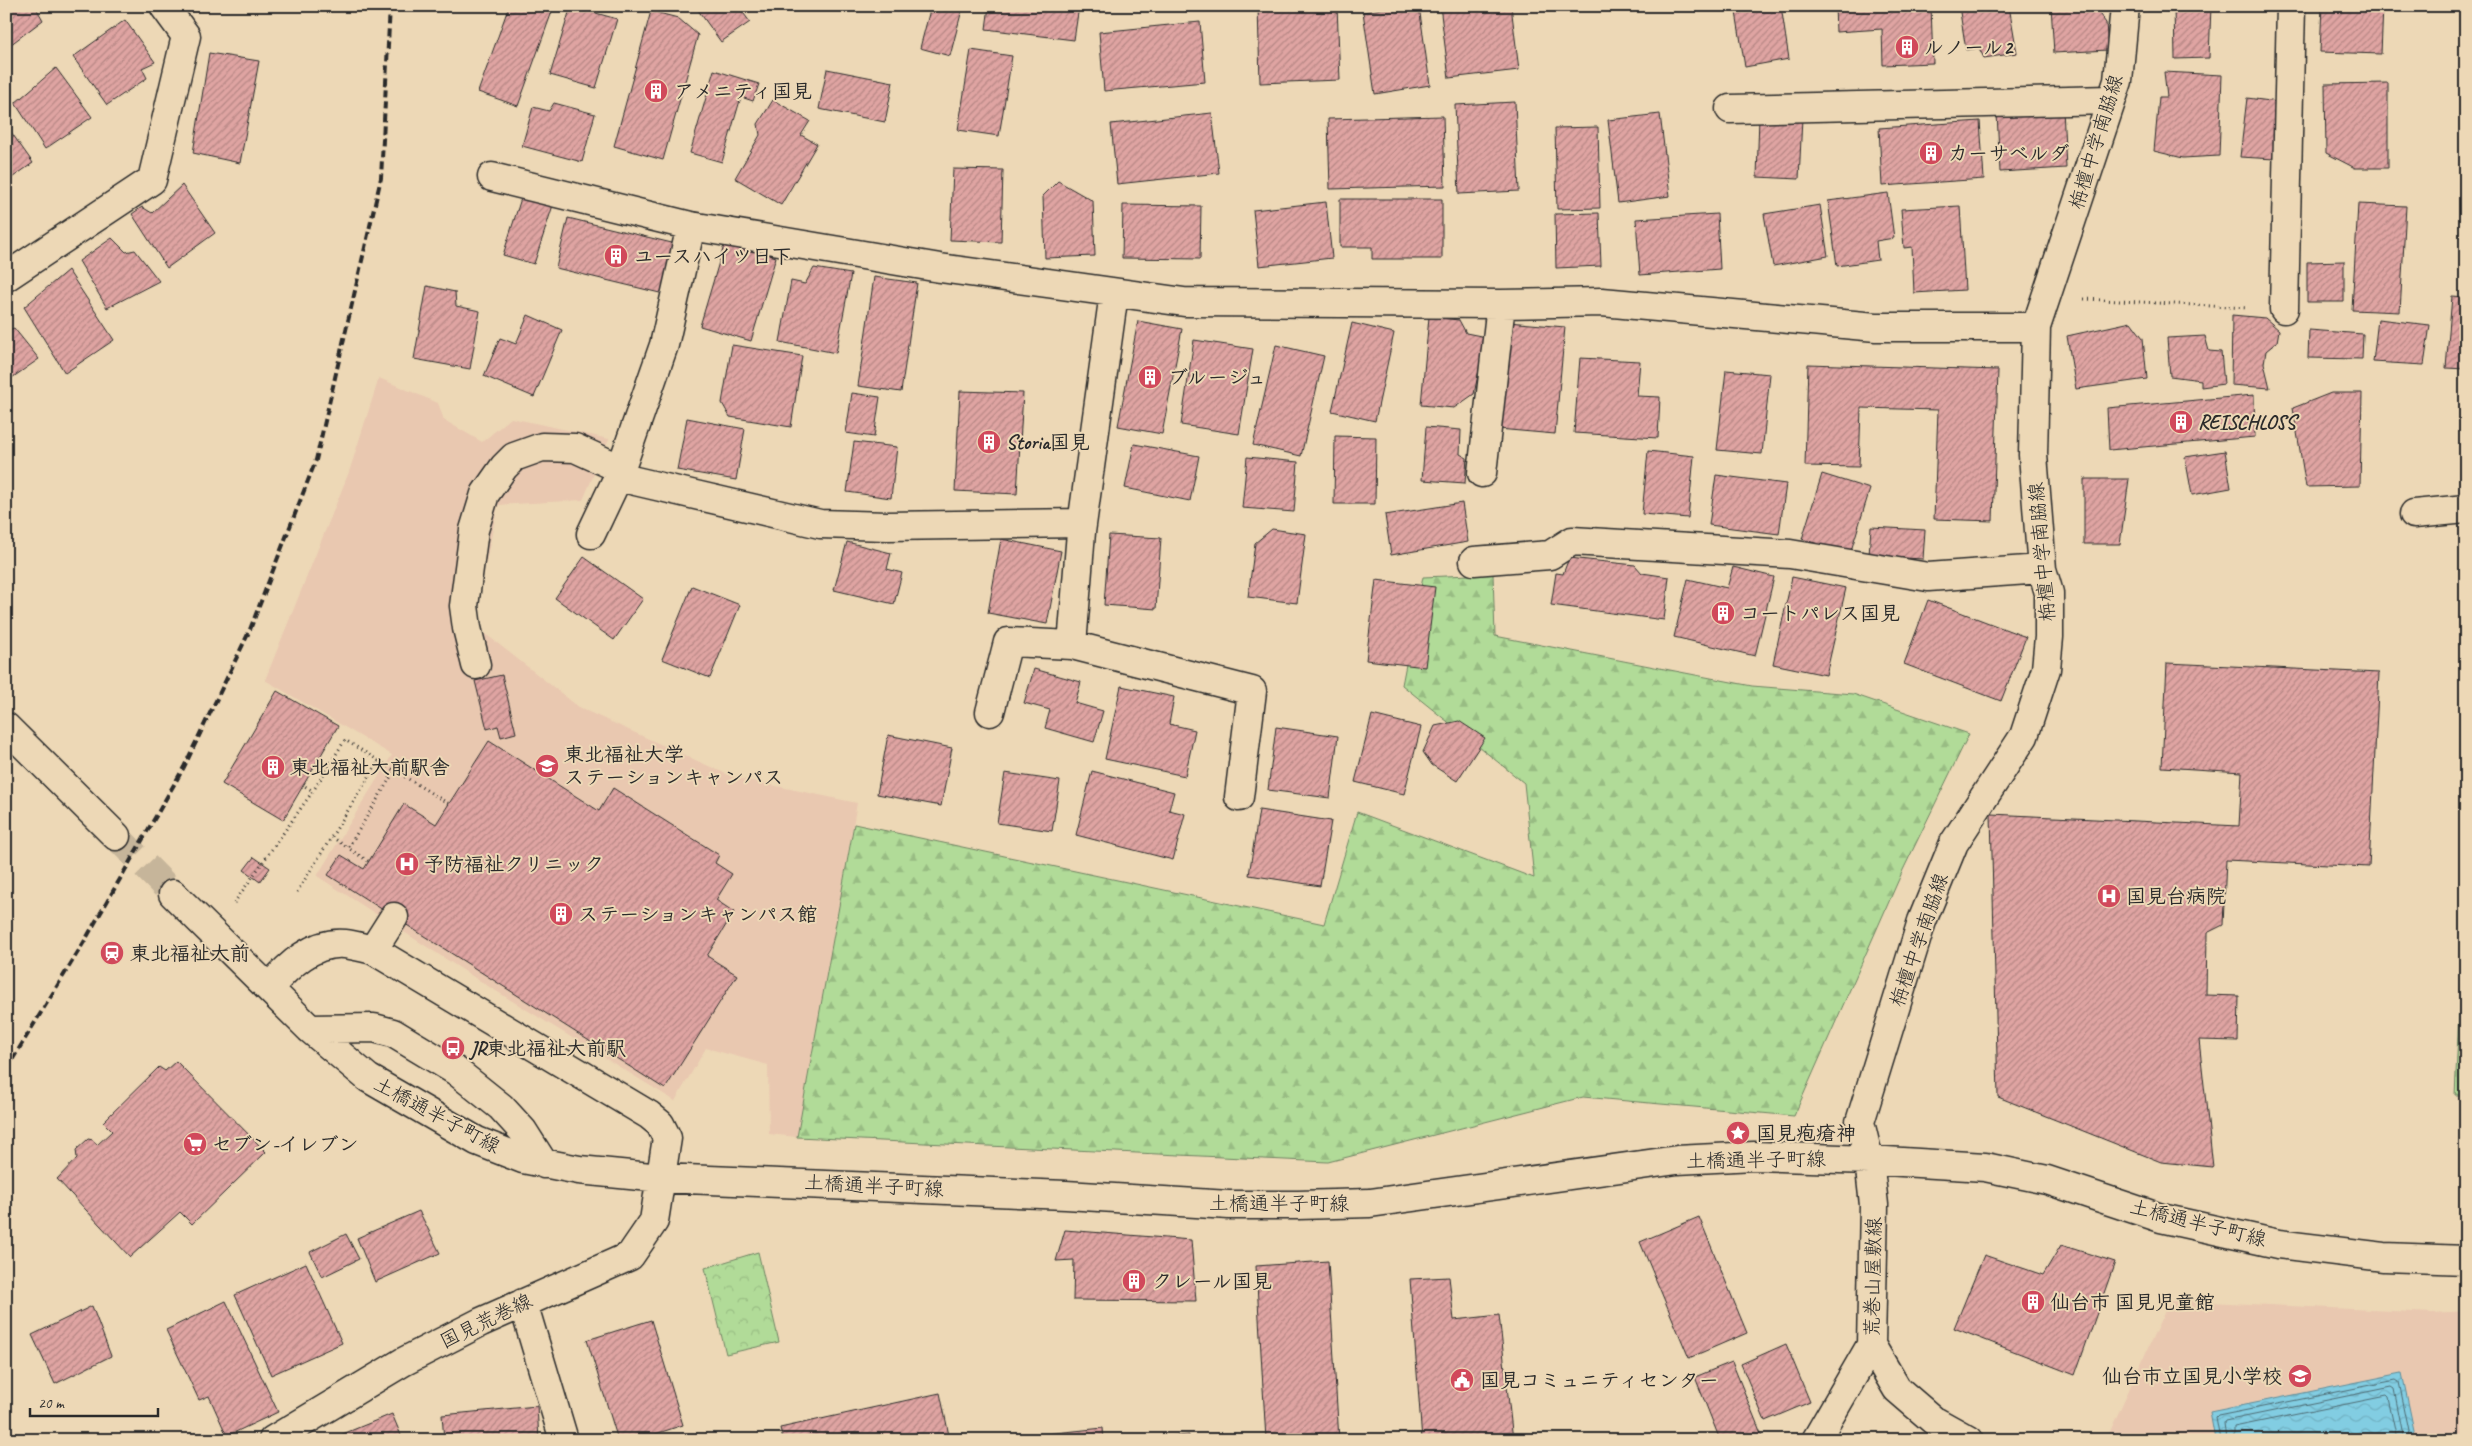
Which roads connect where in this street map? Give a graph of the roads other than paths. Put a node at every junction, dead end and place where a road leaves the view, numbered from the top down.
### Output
1 (164, 6) edge
2 (2125, 6) edge
3 (2291, 6) edge
4 (2110, 100) junction
5 (1730, 110) dead end
6 (492, 177) dead end
7 (691, 226) junction
8 (6, 277) edge
9 (1114, 293) junction
10 (1500, 304) junction
11 (2284, 310) road end
12 (2036, 327) junction
13 (619, 473) junction
14 (1482, 473) dead end
15 (2466, 509) edge
16 (2414, 514) dead end
17 (1082, 523) junction
18 (591, 534) dead end
19 (1474, 561) dead end
20 (2042, 569) junction
21 (1072, 645) junction
22 (476, 665) dead end
23 (990, 712) dead end
24 (6, 727) edge
25 (1239, 797) dead end
26 (116, 836) tunnel mouth
27 (174, 894) tunnel mouth
28 (394, 917) dead end
29 (372, 950) junction
30 (269, 988) junction
31 (310, 1029) junction
32 (1869, 1160) junction
33 (544, 1164) junction
34 (661, 1178) junction
35 (2466, 1260) edge
36 (523, 1303) junction
37 (1870, 1345) junction
38 (272, 1440) edge
39 (564, 1440) edge
40 (1816, 1440) edge
41 (1970, 1440) edge

1 - 8 street
2 - 4 street, 栴檀中学南脇線
3 - 11 street
4 - 5 street
4 - 12 street, 栴檀中学南脇線
6 - 7 street
7 - 9 street
7 - 13 street
9 - 10 street
9 - 17 street
10 - 12 street
10 - 14 street
12 - 20 street, 栴檀中学南脇線
13 - 17 street
13 - 18 street
13 - 22 street
15 - 16 street
17 - 21 street
19 - 20 street
20 - 32 street, 栴檀中学南脇線
21 - 23 street
21 - 25 street
24 - 26 street
27 - 30 street, 土橋通半子町線
28 - 29 street
29 - 30 street, 国見荒巻線
29 - 34 street, 国見荒巻線
30 - 31 street, 土橋通半子町線
31 - 33 street, 土橋通半子町線
31 - 33 street
32 - 34 street, 土橋通半子町線
32 - 35 street, 土橋通半子町線
32 - 37 street, 荒巻山屋敷線
33 - 34 street, 土橋通半子町線
34 - 36 street, 国見荒巻線
36 - 38 street, 国見荒巻線
36 - 39 street
37 - 40 street
37 - 41 street, 荒巻山屋敷線

